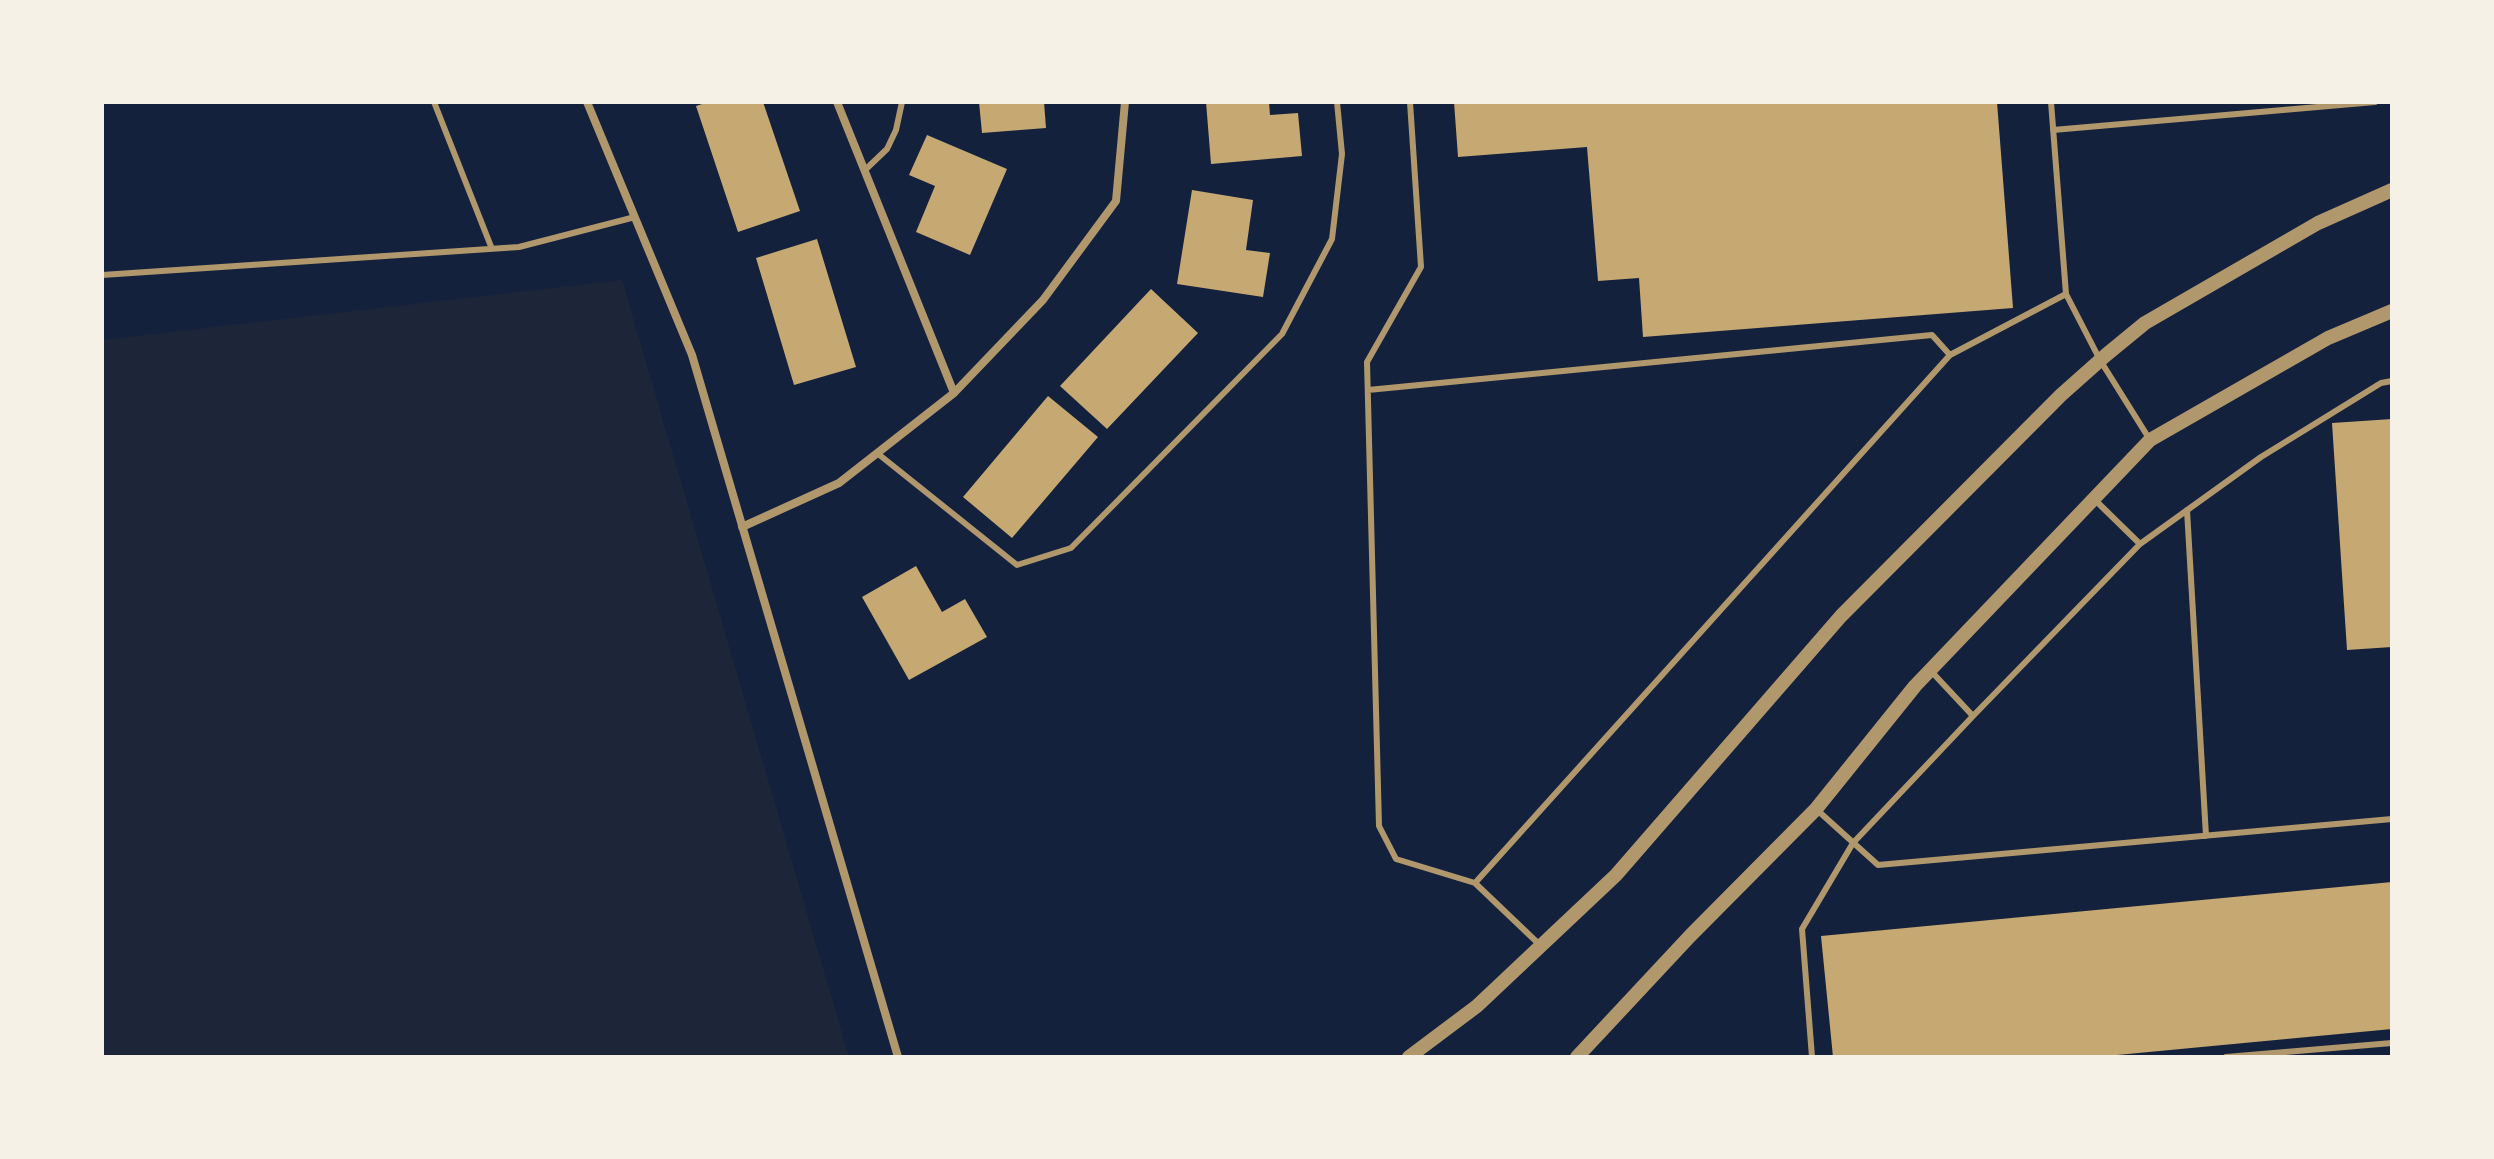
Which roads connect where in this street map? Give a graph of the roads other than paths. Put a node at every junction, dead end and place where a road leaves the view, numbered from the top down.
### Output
1 (434, 102) edge
2 (587, 102) edge
3 (837, 102) edge
4 (902, 102) edge
5 (1125, 102) edge
6 (1337, 102) edge
7 (1410, 102) edge
8 (2051, 102) edge
9 (2375, 102) edge
10 (2053, 130) junction
11 (865, 170) junction
12 (2392, 190) edge
13 (635, 217) junction
14 (492, 249) junction
15 (102, 275) edge
16 (2066, 294) junction
17 (2392, 311) edge
18 (1950, 355) junction
19 (2100, 360) junction
20 (2392, 381) edge
21 (1368, 390) junction
22 (954, 393) junction
23 (2150, 440) junction
24 (877, 453) junction
25 (2093, 498) junction
26 (2187, 510) junction
27 (742, 527) junction
28 (2140, 544) junction
29 (1930, 670) junction
30 (1973, 716) junction
31 (1816, 809) junction
32 (2392, 819) edge
33 (2206, 836) junction
34 (1853, 843) junction
35 (1475, 883) junction
36 (1541, 946) junction
37 (2392, 1043) edge
38 (898, 1057) edge
39 (1409, 1057) edge
40 (1577, 1057) edge
41 (1812, 1057) edge
42 (2226, 1057) edge

1 - 14 lane
2 - 13 street
3 - 11 street
4 - 11 lane
5 - 22 street
6 - 24 lane
7 - 21 lane
8 - 10 lane
9 - 10 lane
10 - 16 lane
11 - 22 street
12 - 19 street
13 - 14 lane
13 - 27 street
14 - 15 lane
16 - 18 lane
16 - 19 lane
17 - 23 street
18 - 21 lane
18 - 35 lane
19 - 23 lane
19 - 36 street
20 - 26 lane
21 - 35 lane
22 - 24 street
23 - 25 street
24 - 27 street
25 - 28 lane
25 - 29 street
26 - 28 lane
26 - 33 lane
27 - 38 street
28 - 30 lane
29 - 30 lane
29 - 31 street
30 - 34 lane
31 - 34 lane
31 - 40 street
32 - 33 lane
33 - 34 lane
34 - 41 lane
35 - 36 lane
36 - 39 street
37 - 42 lane

